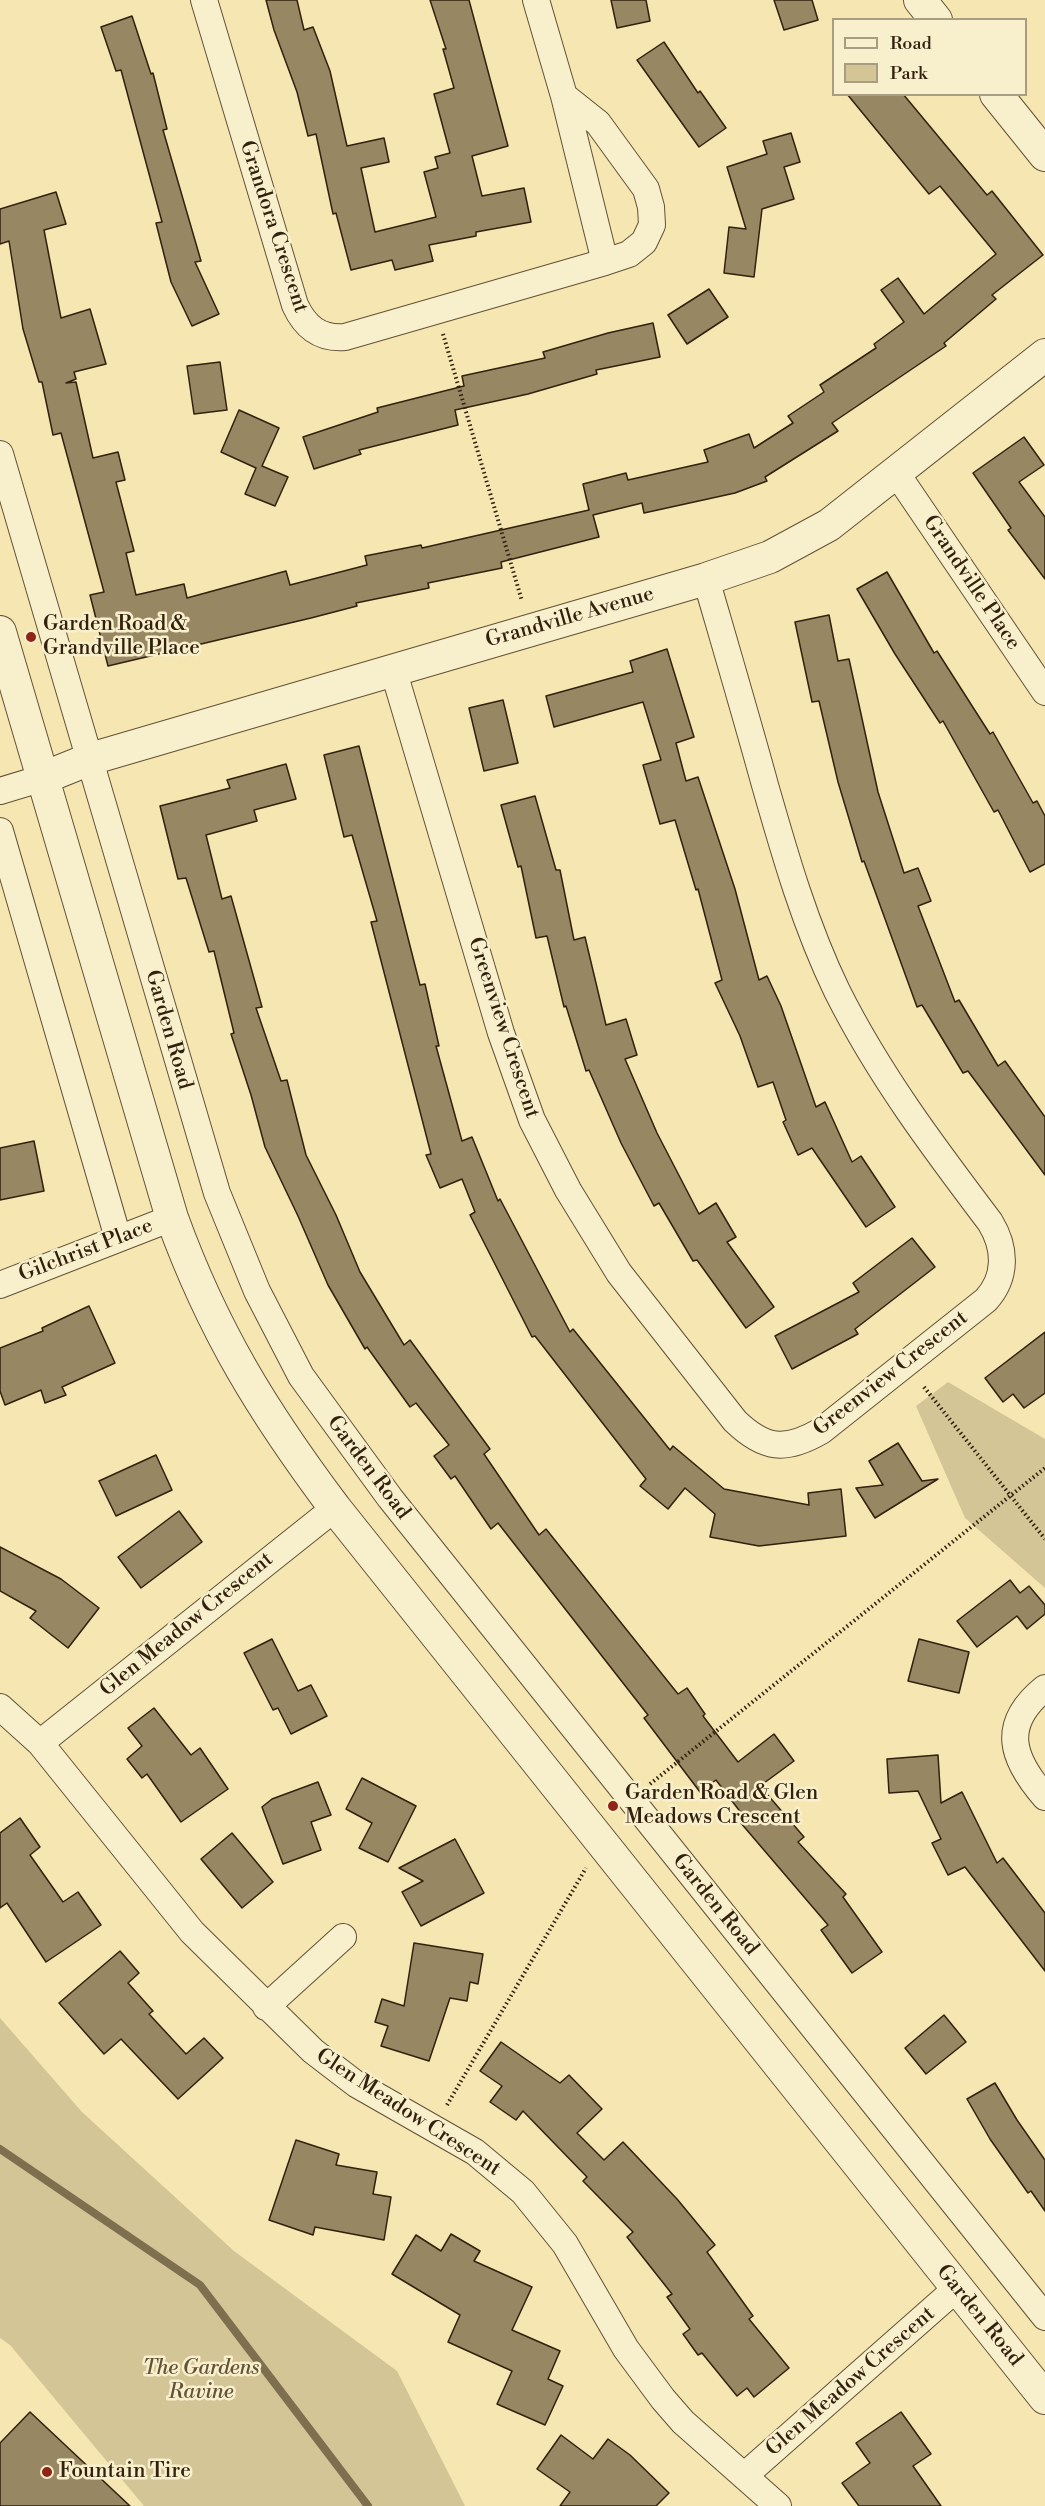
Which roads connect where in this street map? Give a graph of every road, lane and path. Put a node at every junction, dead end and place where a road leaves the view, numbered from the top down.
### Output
1 (204, 0) edge
2 (536, 0) edge
3 (920, 0) edge
4 (934, 18) edge
5 (564, 96) junction
6 (998, 96) edge
7 (1045, 155) edge
8 (606, 262) junction
9 (441, 328) dead end
10 (1045, 355) edge
11 (0, 454) edge
12 (897, 474) junction
13 (706, 579) junction
14 (522, 601) dead end
15 (0, 632) edge
16 (393, 669) junction
17 (1045, 692) edge
18 (90, 759) junction
19 (43, 778) junction
20 (0, 791) edge
21 (0, 831) edge
22 (172, 1218) junction
23 (118, 1238) junction
24 (0, 1285) edge
25 (924, 1387) dead end
26 (1045, 1468) edge
27 (1010, 1496) junction
28 (335, 1508) junction
29 (1045, 1539) edge
30 (1045, 1689) edge
31 (0, 1707) edge
32 (40, 1743) junction
33 (649, 1784) dead end
34 (1045, 1797) edge
35 (587, 1866) dead end
36 (343, 1937) dead end
37 (266, 2007) junction
38 (447, 2105) dead end
39 (957, 2288) junction
40 (1045, 2317) edge
41 (1045, 2398) edge
42 (744, 2476) junction
43 (778, 2506) edge

1 - 8 street, Grandora Crescent
2 - 5 street
3 - 4 street
5 - 8 street
5 - 8 street, Grandora Crescent
6 - 7 street
9 - 14 path
10 - 12 street, Grandville Avenue
11 - 18 street, Garden Road
12 - 13 street, Grandville Avenue
12 - 17 street, Grandville Place
13 - 16 street, Grandville Avenue
13 - 16 street, Greenview Crescent
15 - 19 street, Garden Road
16 - 18 street, Grandville Avenue
18 - 19 street, Grandville Avenue
18 - 40 street, Garden Road
19 - 20 street
19 - 22 street, Garden Road
21 - 23 street
22 - 23 street, Gilchrist Place
22 - 28 street, Garden Road
23 - 24 street, Gilchrist Place
25 - 27 path
26 - 27 path
27 - 29 path
27 - 33 path
28 - 32 street, Glen Meadow Crescent
28 - 39 street, Garden Road
30 - 34 street
31 - 32 street, Glen Meadow Crescent
32 - 37 street, Glen Meadow Crescent
35 - 38 path
36 - 37 street
37 - 42 street, Glen Meadow Crescent
39 - 41 street, Garden Road
39 - 42 street, Glen Meadow Crescent
42 - 43 street, Glen Meadow Crescent

